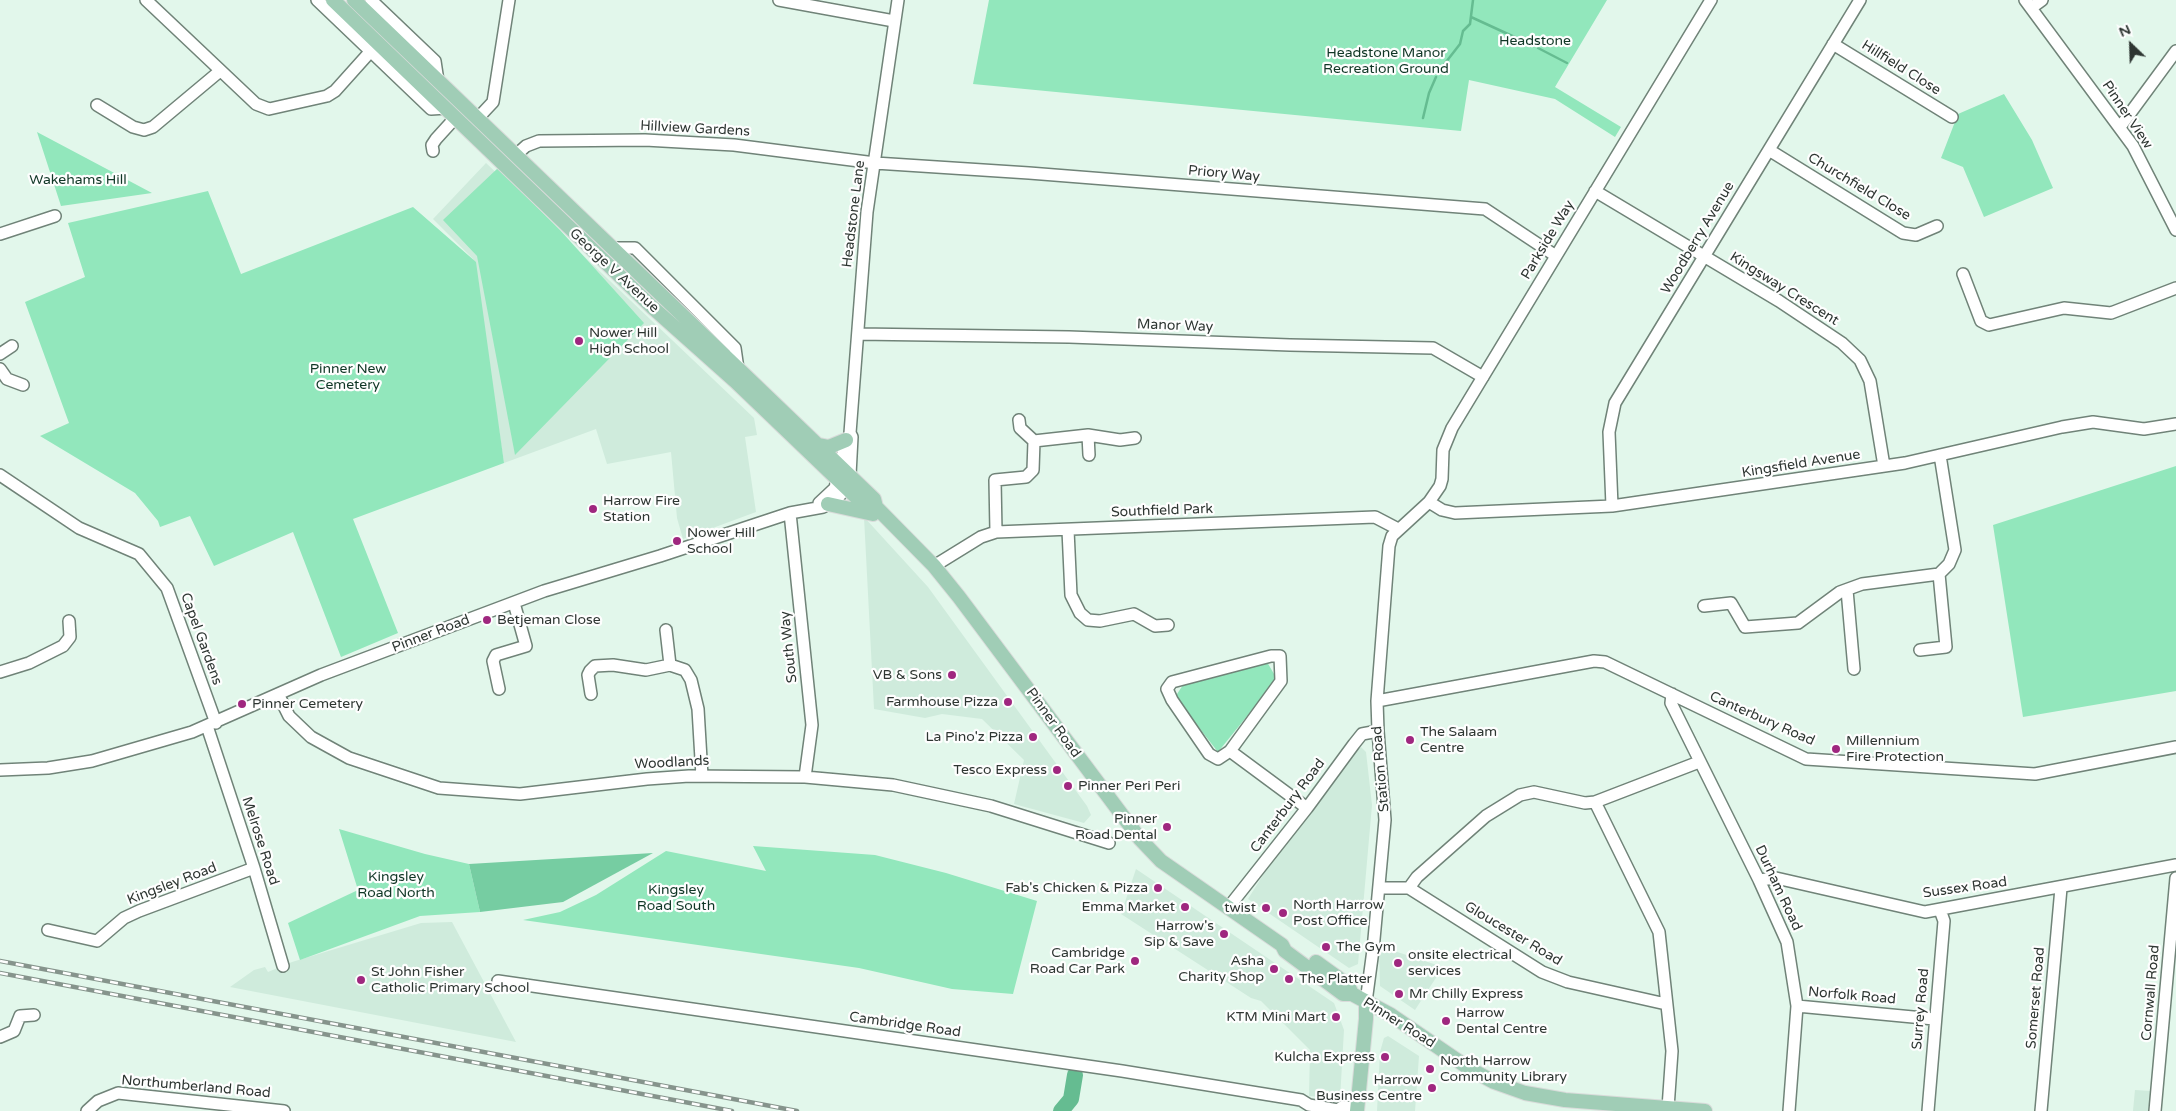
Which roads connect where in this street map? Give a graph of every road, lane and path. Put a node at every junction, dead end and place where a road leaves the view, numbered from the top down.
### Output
1 (146, 0) edge
2 (317, 0) edge
3 (334, 0) edge
4 (354, 0) edge
5 (371, 0) edge
6 (509, 0) edge
7 (779, 0) edge
8 (898, 0) edge
9 (1711, 0) edge
10 (1860, 0) edge
11 (2042, 0) edge
12 (2028, 4) edge
13 (894, 21) junction
14 (1833, 44) junction
15 (2176, 51) edge
16 (370, 52) junction
17 (220, 72) junction
18 (438, 81) junction
19 (97, 105) dead end
20 (452, 112) junction
21 (1952, 117) dead end
22 (478, 118) junction
23 (2120, 127) junction
24 (1769, 150) junction
25 (433, 151) dead end
26 (516, 155) junction
27 (875, 163) junction
28 (1595, 190) junction
29 (54, 216) dead end
30 (1937, 226) dead end
31 (2176, 230) edge
32 (0, 234) edge
33 (614, 248) junction
34 (1556, 256) junction
35 (1704, 258) junction
36 (1963, 274) dead end
37 (1981, 286) dead end
38 (2176, 288) edge
39 (657, 290) junction
40 (1970, 291) junction
41 (652, 307) junction
42 (858, 334) junction
43 (12, 346) dead end
44 (0, 354) edge
45 (738, 368) junction
46 (0, 369) edge
47 (1483, 376) junction
48 (23, 384) dead end
49 (1020, 420) dead end
50 (2176, 424) edge
51 (1088, 435) junction
52 (848, 437) junction
53 (1135, 438) dead end
54 (1034, 441) junction
55 (819, 445) junction
56 (1088, 455) dead end
57 (1940, 455) junction
58 (1884, 466) junction
59 (0, 475) edge
60 (844, 477) junction
61 (1428, 502) junction
62 (823, 506) junction
63 (1612, 506) junction
64 (880, 511) junction
65 (790, 513) junction
66 (1398, 529) junction
67 (1068, 530) junction
68 (996, 532) junction
69 (934, 566) junction
70 (1939, 574) junction
71 (1847, 590) junction
72 (514, 602) junction
73 (1704, 606) dead end
74 (69, 621) dead end
75 (1168, 625) dead end
76 (666, 630) dead end
77 (1920, 650) dead end
78 (670, 665) junction
79 (1854, 668) dead end
80 (0, 672) edge
81 (499, 688) dead end
82 (278, 694) junction
83 (592, 694) dead end
84 (1672, 694) junction
85 (1377, 701) junction
86 (211, 725) junction
87 (1378, 731) junction
88 (2176, 747) edge
89 (1230, 751) junction
90 (1698, 762) junction
91 (0, 770) edge
92 (702, 776) junction
93 (805, 777) junction
94 (1595, 802) junction
95 (1307, 808) junction
96 (1109, 843) dead end
97 (2176, 865) edge
98 (254, 868) junction
99 (2176, 878) edge
100 (1759, 880) junction
101 (1379, 888) junction
102 (1409, 888) junction
103 (2062, 888) junction
104 (1228, 908) junction
105 (1940, 910) junction
106 (48, 930) dead end
107 (283, 966) dead end
108 (498, 981) dead end
109 (1366, 1002) junction
110 (1666, 1004) junction
111 (1797, 1006) junction
112 (34, 1015) dead end
113 (1934, 1019) junction
114 (0, 1037) edge
115 (1668, 1108) junction
116 (1358, 1110) edge
117 (88, 1111) edge
118 (284, 1111) edge
119 (1704, 1111) edge
120 (1789, 1111) edge
121 (1928, 1111) edge
122 (2041, 1111) edge
123 (2155, 1111) edge

1 - 17 street
2 - 16 street
3 - 20 main road, George V Avenue
4 - 18 main road, George V Avenue
5 - 18 street
6 - 22 street
7 - 13 street
8 - 13 street, Headstone Lane
9 - 28 street, Parkside Way
10 - 14 street, Woodberry Avenue
11 - 12 street
12 - 23 street, Pinner View
13 - 27 street, Headstone Lane
14 - 21 street, Hillfield Close
14 - 24 street, Woodberry Avenue
15 - 23 street
16 - 17 street
16 - 20 street
17 - 19 street
18 - 22 main road, George V Avenue
20 - 25 street
20 - 41 main road, George V Avenue
22 - 26 main road, George V Avenue
23 - 31 street, Pinner View
24 - 30 street, Churchfield Close
24 - 35 street, Woodberry Avenue
26 - 27 street, Hillview Gardens
26 - 33 main road, George V Avenue
27 - 34 street, Priory Way
27 - 42 street, Headstone Lane
28 - 34 street, Parkside Way
28 - 35 street, Kingsway Crescent
29 - 32 street
33 - 39 main road, George V Avenue
33 - 45 street, George V Avenue
34 - 47 street, Parkside Way
35 - 58 street, Kingsway Crescent
35 - 63 street, Woodberry Avenue
36 - 40 street
37 - 40 street
38 - 40 street
39 - 41 main road
39 - 45 main road, George V Avenue
41 - 60 main road, George V Avenue
42 - 47 street, Manor Way
42 - 52 street, Headstone Lane
43 - 44 street
45 - 55 main road, George V Avenue
46 - 48 street
47 - 61 street, Parkside Way
49 - 54 street
50 - 57 street, Kingsfield Avenue
51 - 53 street
51 - 54 street
51 - 56 street
52 - 55 main road
52 - 60 street, Headstone Lane
54 - 68 street
55 - 60 main road, George V Avenue
57 - 58 street, Kingsfield Avenue
57 - 70 street
58 - 63 street, Kingsfield Avenue
59 - 86 street, Capel Gardens
60 - 62 street
60 - 64 main road, Pinner Road
61 - 63 street, Kingsfield Avenue
61 - 66 street, Station Road
62 - 64 main road
62 - 65 street, Pinner Road
64 - 69 main road, Pinner Road
65 - 72 street, Pinner Road
65 - 93 street, South Way
66 - 67 street, Southfield Park
66 - 85 street, Station Road
67 - 68 street, Southfield Park
67 - 75 street
68 - 69 street, Southfield Park
69 - 104 main road, Pinner Road
70 - 71 street
70 - 77 street
71 - 73 street
71 - 79 street
72 - 81 street
72 - 82 street, Pinner Road
74 - 80 street
76 - 78 street
78 - 83 street
78 - 92 street
82 - 86 street, Pinner Road
82 - 92 street, Woodlands
84 - 85 street, Canterbury Road
84 - 88 street, Canterbury Road
84 - 90 street, Durham Road
85 - 87 street, Station Road
86 - 91 street, Pinner Road
86 - 98 street, Melrose Road
87 - 95 street, Canterbury Road
87 - 101 street, Station Road
89 - 89 street
89 - 95 street
90 - 94 street
90 - 100 street, Durham Road
92 - 93 street, Woodlands
93 - 96 street, Woodlands
94 - 102 street
94 - 110 street
95 - 104 street, Canterbury Road
97 - 103 street, Sussex Road
98 - 106 street, Kingsley Road
98 - 107 street, Melrose Road
99 - 123 street, Cornwall Road
100 - 105 street, Sussex Road
100 - 111 street, Durham Road
101 - 102 street
101 - 109 street, Station Road
102 - 110 street, Gloucester Road
103 - 105 street, Sussex Road
103 - 122 street, Somerset Road
104 - 109 main road, Pinner Road
105 - 113 street, Surrey Road
108 - 116 street, Cambridge Road
109 - 115 main road, Pinner Road
109 - 116 main road, Station Road
110 - 115 street
111 - 113 street, Norfolk Road
111 - 120 street, Durham Road
112 - 114 street
113 - 121 street, Surrey Road
115 - 119 main road, Pinner Road
117 - 118 street, Northumberland Road

